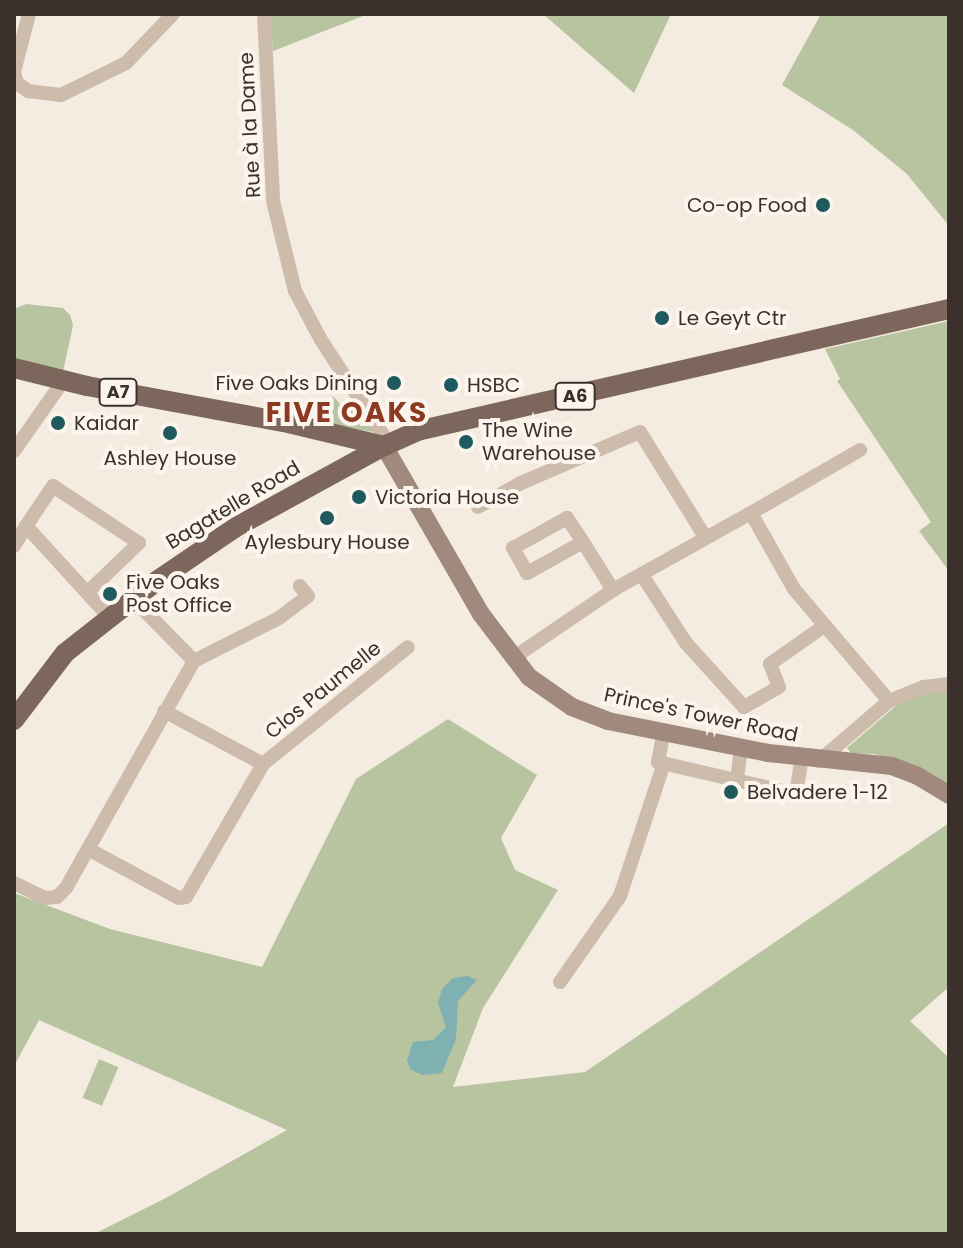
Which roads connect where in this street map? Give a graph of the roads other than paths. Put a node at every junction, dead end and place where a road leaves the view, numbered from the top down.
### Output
1 (29, 14) edge
2 (173, 14) edge
3 (264, 14) edge
4 (14, 72) edge
5 (949, 309) edge
6 (14, 368) edge
7 (63, 381) junction
8 (346, 435) junction
9 (384, 446) junction
10 (860, 450) dead end
11 (14, 451) edge
12 (353, 461) junction
13 (478, 507) dead end
14 (751, 513) junction
15 (26, 526) junction
16 (705, 537) junction
17 (583, 542) junction
18 (14, 546) edge
19 (642, 575) junction
20 (300, 586) dead end
21 (613, 590) junction
22 (88, 592) junction
23 (133, 599) junction
24 (109, 617) junction
25 (824, 626) junction
26 (408, 647) dead end
27 (513, 658) junction
28 (194, 661) junction
29 (949, 684) edge
30 (889, 701) junction
31 (164, 711) junction
32 (14, 720) edge
33 (664, 731) junction
34 (740, 754) dead end
35 (810, 760) junction
36 (664, 763) junction
37 (263, 764) junction
38 (737, 780) junction
39 (949, 795) edge
40 (88, 849) junction
41 (14, 883) edge
42 (560, 982) dead end

1 - 4 street
2 - 4 street
3 - 9 street, Rue à la Dame
5 - 9 main road, A6
6 - 7 main road, A7
7 - 8 main road, A7
7 - 11 street
8 - 9 main road, A7
8 - 12 main road
9 - 12 main road, Bagatelle Road / A6
9 - 27 main road, Prince's Tower Road
10 - 14 street
12 - 23 main road, Bagatelle Road / A6
13 - 16 street
14 - 16 street
14 - 25 street
15 - 18 street
15 - 22 street
15 - 22 street
16 - 19 street
17 - 17 street
17 - 21 street
19 - 21 street
19 - 25 street
20 - 28 street
21 - 27 street
22 - 24 street
23 - 24 main road, Bagatelle Road / A6
23 - 28 street
24 - 32 main road, Bagatelle Road / A6
25 - 30 street
26 - 37 street, Clos Paumelle
27 - 33 main road, Prince's Tower Road
28 - 31 street
29 - 30 street
30 - 35 street
31 - 37 street, Clos Paumelle
31 - 40 street
33 - 35 main road, Prince's Tower Road
33 - 36 street
34 - 38 street
35 - 38 street
35 - 39 main road, Prince's Tower Road
36 - 38 street
36 - 42 street
37 - 40 street, Clos Paumelle
40 - 41 street

